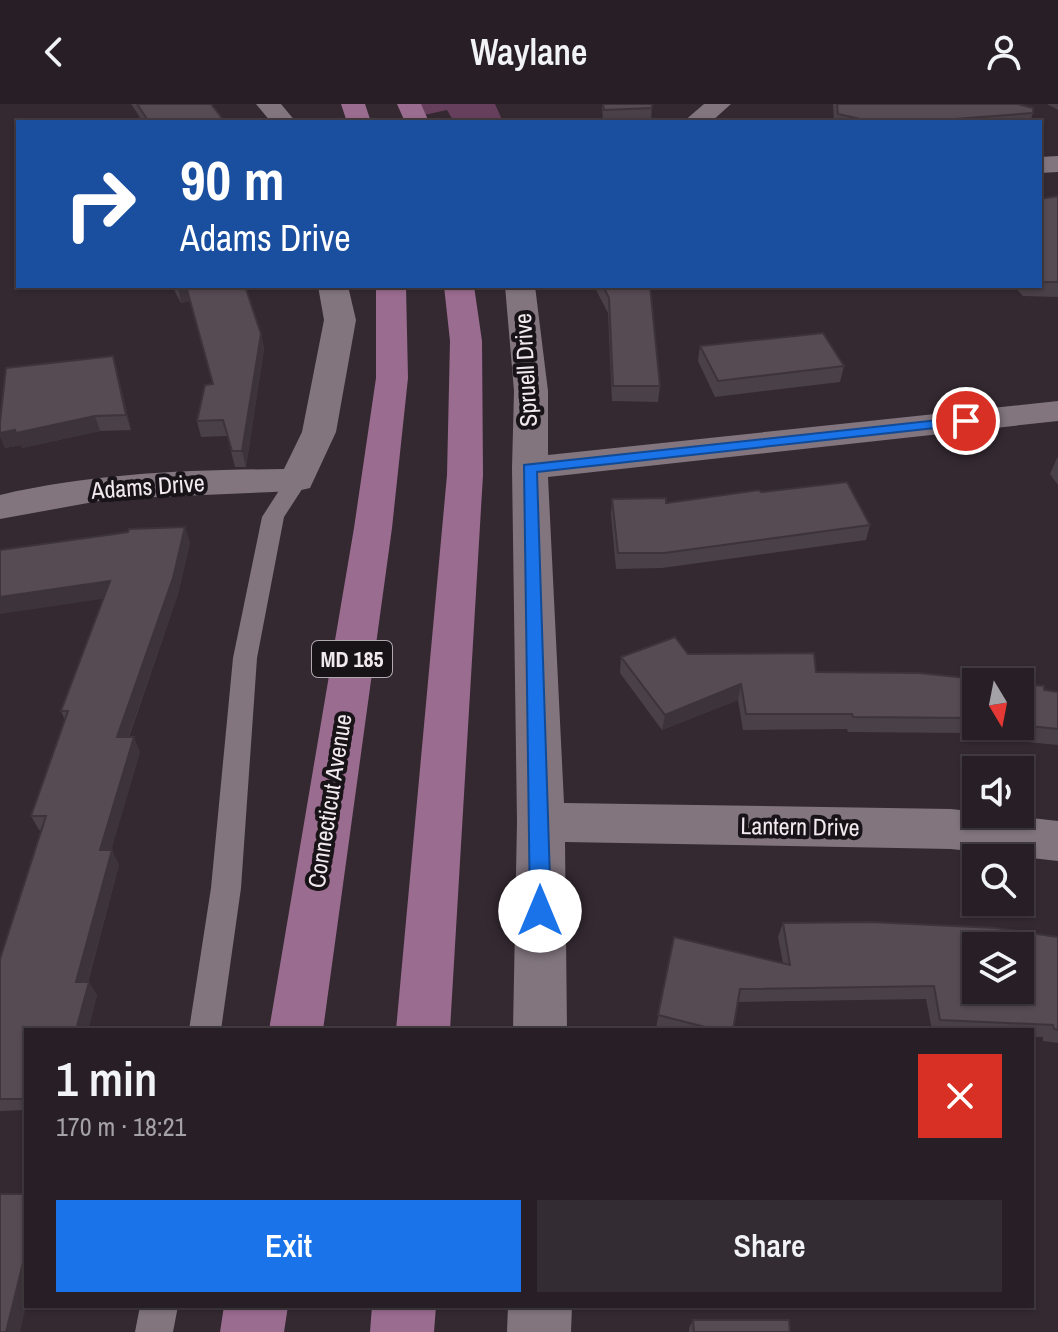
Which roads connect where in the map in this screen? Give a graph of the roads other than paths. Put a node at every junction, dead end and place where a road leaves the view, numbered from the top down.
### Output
1 (268, 104) edge
2 (282, 120) edge
3 (333, 288) edge
4 (391, 288) edge
5 (459, 288) edge
6 (520, 288) edge
7 (1058, 411) edge
8 (530, 468) junction
9 (297, 480) junction
10 (0, 507) edge
11 (541, 822) junction
12 (1058, 841) edge
13 (205, 1028) edge
14 (296, 1028) edge
15 (423, 1028) edge
16 (540, 1028) edge
17 (159, 1308) edge
18 (256, 1308) edge
19 (404, 1308) edge
20 (540, 1308) edge
21 (154, 1332) edge
22 (252, 1332) edge
23 (402, 1332) edge
24 (539, 1332) edge

1 - 2 street
3 - 9 street
4 - 14 main road, Connecticut Avenue / MD 185
5 - 15 main road
6 - 8 street, Spruell Drive
7 - 8 street
8 - 11 street, Spruell Drive
9 - 10 street, Adams Drive
9 - 13 lane
11 - 12 street, Lantern Drive
11 - 16 street, Spruell Drive
17 - 21 lane
18 - 22 main road
19 - 23 main road
20 - 24 street

